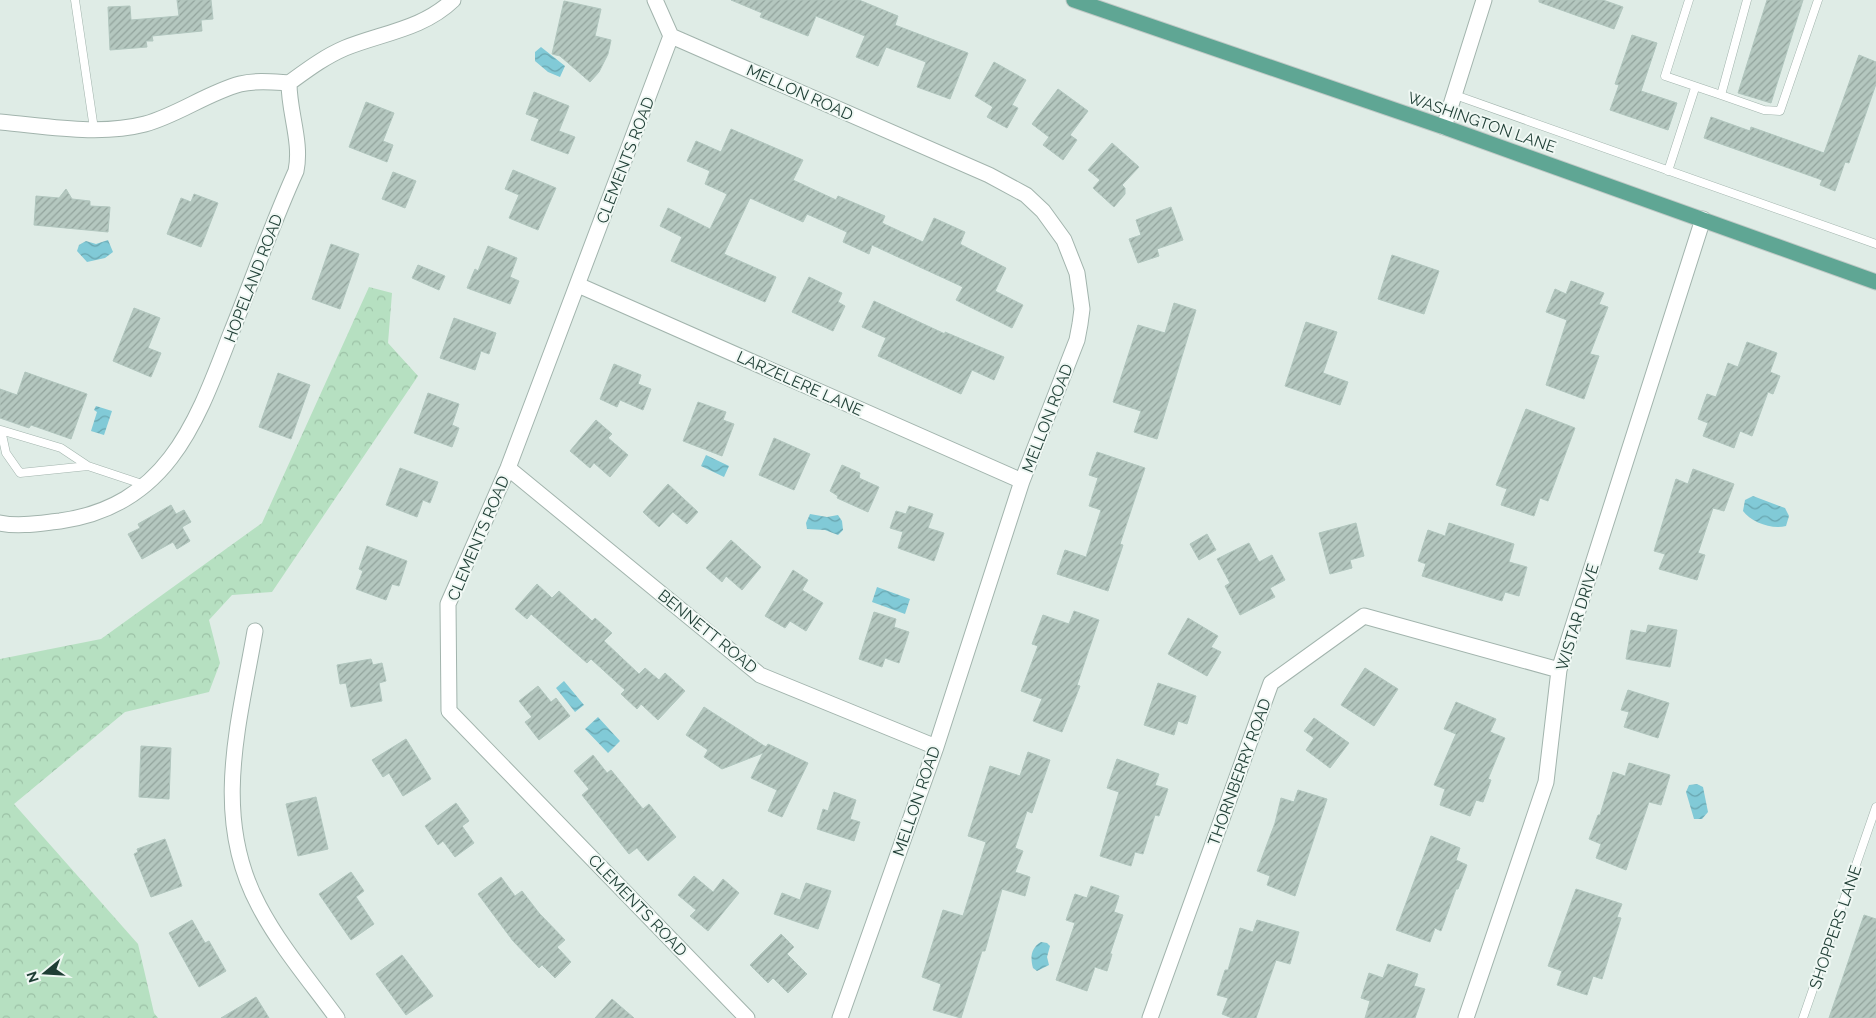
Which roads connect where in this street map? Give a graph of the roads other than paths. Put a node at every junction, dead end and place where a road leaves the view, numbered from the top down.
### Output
1 (75, 0) edge
2 (454, 0) edge
3 (655, 0) edge
4 (1074, 0) edge
5 (1484, 0) edge
6 (1689, 0) edge
7 (1748, 0) edge
8 (1818, 0) edge
9 (671, 36) junction
10 (289, 83) junction
11 (1696, 88) junction
12 (1455, 95) junction
13 (1721, 95) junction
14 (0, 122) edge
15 (1444, 127) junction
16 (94, 129) junction
17 (1668, 171) junction
18 (1703, 219) junction
19 (1876, 244) edge
20 (1876, 282) edge
21 (578, 285) junction
22 (1, 430) edge
23 (88, 466) junction
24 (508, 468) junction
25 (1022, 480) junction
26 (145, 485) junction
27 (0, 523) edge
28 (255, 631) dead end
29 (1559, 670) junction
30 (936, 747) junction
31 (1875, 812) edge
32 (337, 1018) edge
33 (747, 1018) edge
34 (840, 1018) edge
35 (1150, 1018) edge
36 (1466, 1018) edge
37 (1804, 1018) edge

1 - 16 lane
2 - 10 street
3 - 9 street
4 - 15 main road, WASHINGTON LANE
5 - 12 street
6 - 11 lane
7 - 13 lane
8 - 13 lane
9 - 21 street, CLEMENTS ROAD
9 - 25 street, MELLON ROAD
10 - 16 street
10 - 26 street, HOPELAND ROAD
11 - 13 lane
11 - 17 lane
12 - 15 street
12 - 17 lane
14 - 16 street
15 - 18 main road, WASHINGTON LANE
17 - 19 lane
18 - 20 main road, WASHINGTON LANE
18 - 29 street, WISTAR DRIVE
21 - 24 street, CLEMENTS ROAD
21 - 25 street, LARZELERE LANE
22 - 23 lane
22 - 23 lane
23 - 26 lane
24 - 30 street, BENNETT ROAD
24 - 33 street, CLEMENTS ROAD
25 - 30 street, MELLON ROAD
26 - 27 street, HOPELAND ROAD
28 - 32 street
29 - 35 street, THORNBERRY ROAD
29 - 36 street, WISTAR DRIVE
30 - 34 street, MELLON ROAD
31 - 37 lane, SHOPPERS LANE

